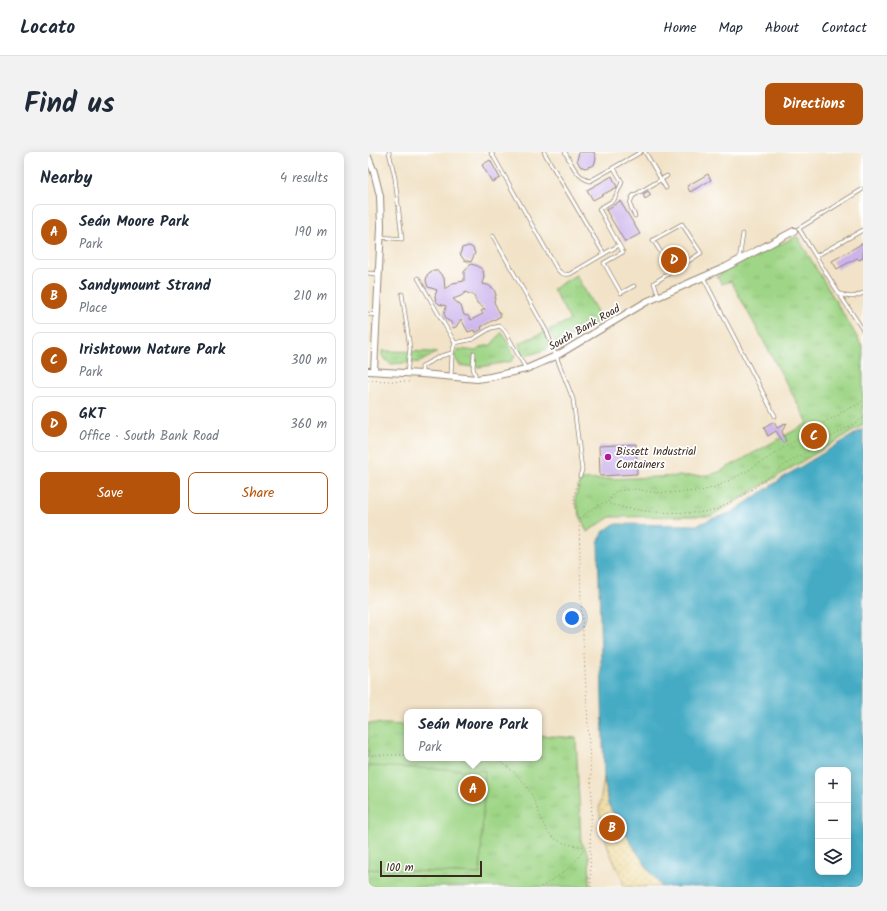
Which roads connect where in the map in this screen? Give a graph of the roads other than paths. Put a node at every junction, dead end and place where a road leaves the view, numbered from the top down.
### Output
1 (389, 152) edge
2 (491, 152) edge
3 (544, 152) edge
4 (565, 152) edge
5 (641, 152) edge
6 (645, 152) edge
7 (368, 157) edge
8 (614, 168) junction
9 (667, 176) dead end
10 (661, 179) junction
11 (666, 188) dead end
12 (863, 189) edge
13 (635, 216) dead end
14 (797, 230) junction
15 (863, 230) edge
16 (743, 234) dead end
17 (492, 236) dead end
18 (380, 237) junction
19 (619, 245) junction
20 (604, 254) junction
21 (816, 256) junction
22 (739, 260) junction
23 (673, 271) junction
24 (368, 273) edge
25 (378, 274) junction
26 (703, 277) junction
27 (418, 278) dead end
28 (634, 286) dead end
29 (838, 292) junction
30 (863, 293) edge
31 (402, 294) dead end
32 (659, 296) junction
33 (368, 314) edge
34 (377, 315) junction
35 (863, 330) edge
36 (455, 343) junction
37 (452, 353) junction
38 (474, 353) dead end
39 (556, 356) junction
40 (526, 369) junction
41 (371, 371) edge
42 (407, 373) junction
43 (419, 373) junction
44 (451, 377) junction
45 (476, 379) junction
46 (775, 416) dead end
47 (580, 476) road end

1 - 18 lane
2 - 20 lane
3 - 20 lane
4 - 8 lane
5 - 8 lane
6 - 10 lane
7 - 18 street
8 - 19 lane
9 - 10 lane
10 - 11 lane
10 - 13 lane
12 - 14 lane
14 - 21 lane
14 - 22 street, South Bank Road
15 - 21 lane
16 - 22 lane
17 - 39 lane
18 - 25 street
19 - 20 lane
19 - 28 lane
21 - 29 lane
22 - 26 street, South Bank Road
23 - 23 lane
23 - 32 lane
24 - 25 lane
25 - 34 street
26 - 32 street, South Bank Road
26 - 46 lane
27 - 36 lane
29 - 30 lane
29 - 35 lane
31 - 42 lane
32 - 39 street, South Bank Road
33 - 34 lane
34 - 41 street
36 - 37 lane
36 - 40 lane
37 - 43 lane
37 - 44 lane
38 - 45 lane
39 - 40 street, South Bank Road
39 - 47 lane
40 - 45 street, South Bank Road
41 - 42 street, South Bank Road
42 - 43 street, South Bank Road
43 - 44 street, South Bank Road
44 - 45 street, South Bank Road

